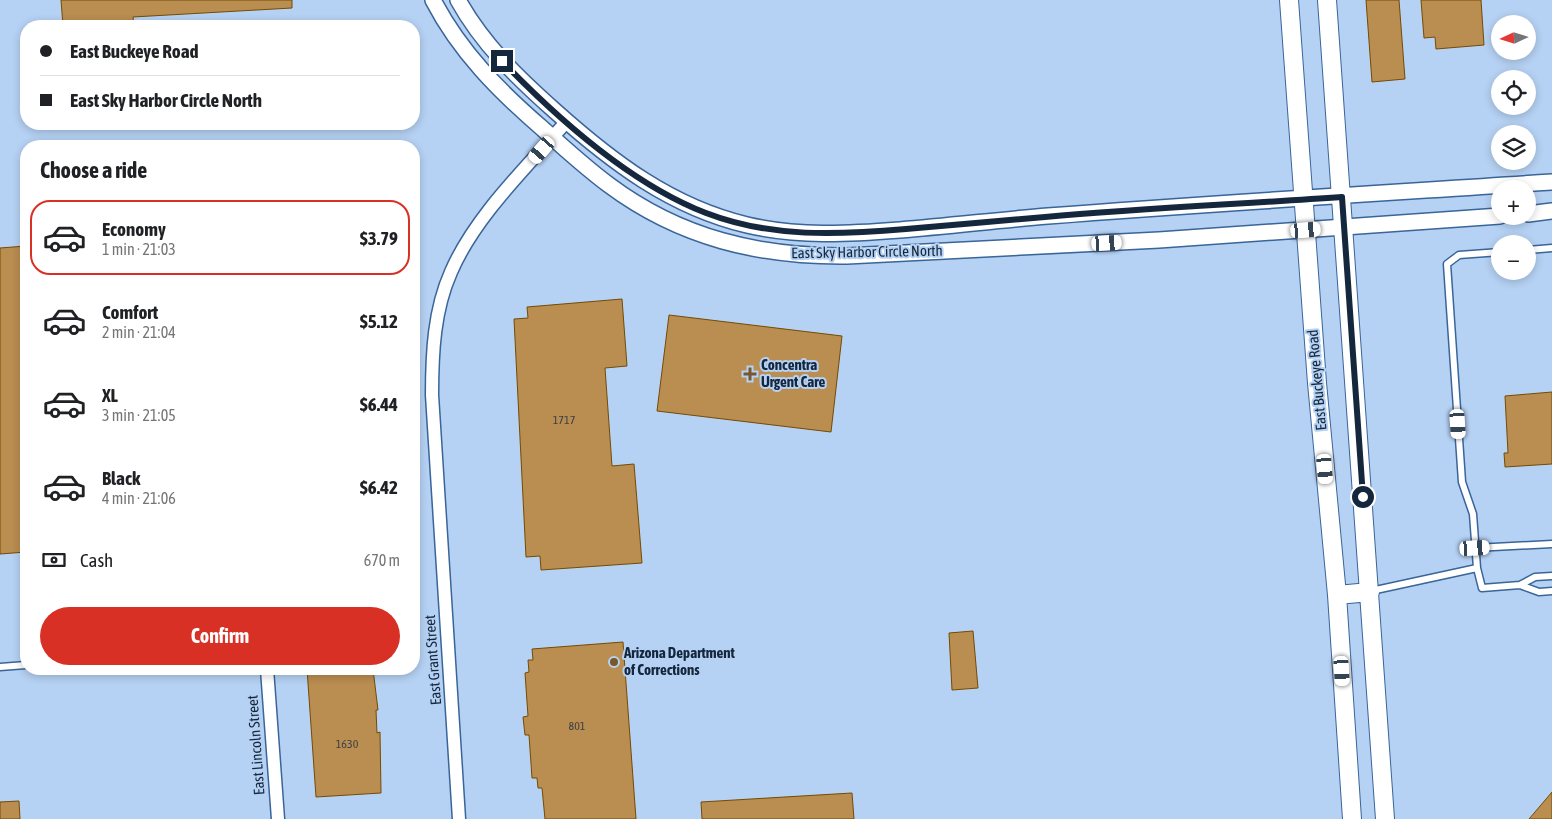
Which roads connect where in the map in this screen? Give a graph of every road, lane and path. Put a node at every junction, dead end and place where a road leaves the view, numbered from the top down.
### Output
1 (458, 0) edge
2 (1289, 0) edge
3 (1327, 0) edge
4 (435, 3) edge
5 (490, 47) junction
6 (567, 122) junction
7 (553, 138) junction
8 (1552, 182) edge
9 (1342, 197) junction
10 (1304, 199) junction
11 (1552, 211) edge
12 (1536, 213) edge
13 (1491, 217) edge
14 (1344, 227) junction
15 (1306, 230) junction
16 (1552, 248) edge
17 (1536, 249) edge
18 (1491, 253) edge
19 (1552, 544) edge
20 (1475, 548) junction
21 (1478, 568) junction
22 (1552, 576) edge
23 (1520, 585) junction
24 (1552, 591) edge
25 (1370, 592) junction
26 (1337, 595) junction
27 (20, 665) edge
28 (0, 667) edge
29 (267, 675) edge
30 (278, 819) edge
31 (459, 819) edge
32 (1352, 819) edge
33 (1385, 819) edge

1 - 5 street, East Sky Harbor Circle North
2 - 10 main road, East Buckeye Road
3 - 9 main road
4 - 5 street
4 - 7 street, East Sky Harbor Circle North
5 - 6 street, East Sky Harbor Circle North
6 - 7 street, East Grant Street
6 - 10 street, East Sky Harbor Circle North
7 - 15 street, East Sky Harbor Circle North
7 - 31 street, East Grant Street
8 - 9 street, East Sky Harbor Circle North
9 - 10 street, East Sky Harbor Circle North
9 - 14 main road
10 - 15 main road, East Buckeye Road
11 - 12 street
13 - 14 street, East Sky Harbor Circle North
14 - 15 street, East Sky Harbor Circle North
14 - 25 main road
15 - 26 main road, East Buckeye Road
16 - 17 lane
18 - 20 lane
19 - 20 lane
20 - 21 lane
21 - 23 lane
21 - 25 lane
22 - 23 lane
23 - 24 lane
25 - 26 main road
25 - 33 main road
26 - 32 main road, East Buckeye Road
27 - 28 lane
29 - 30 street, East Lincoln Street

